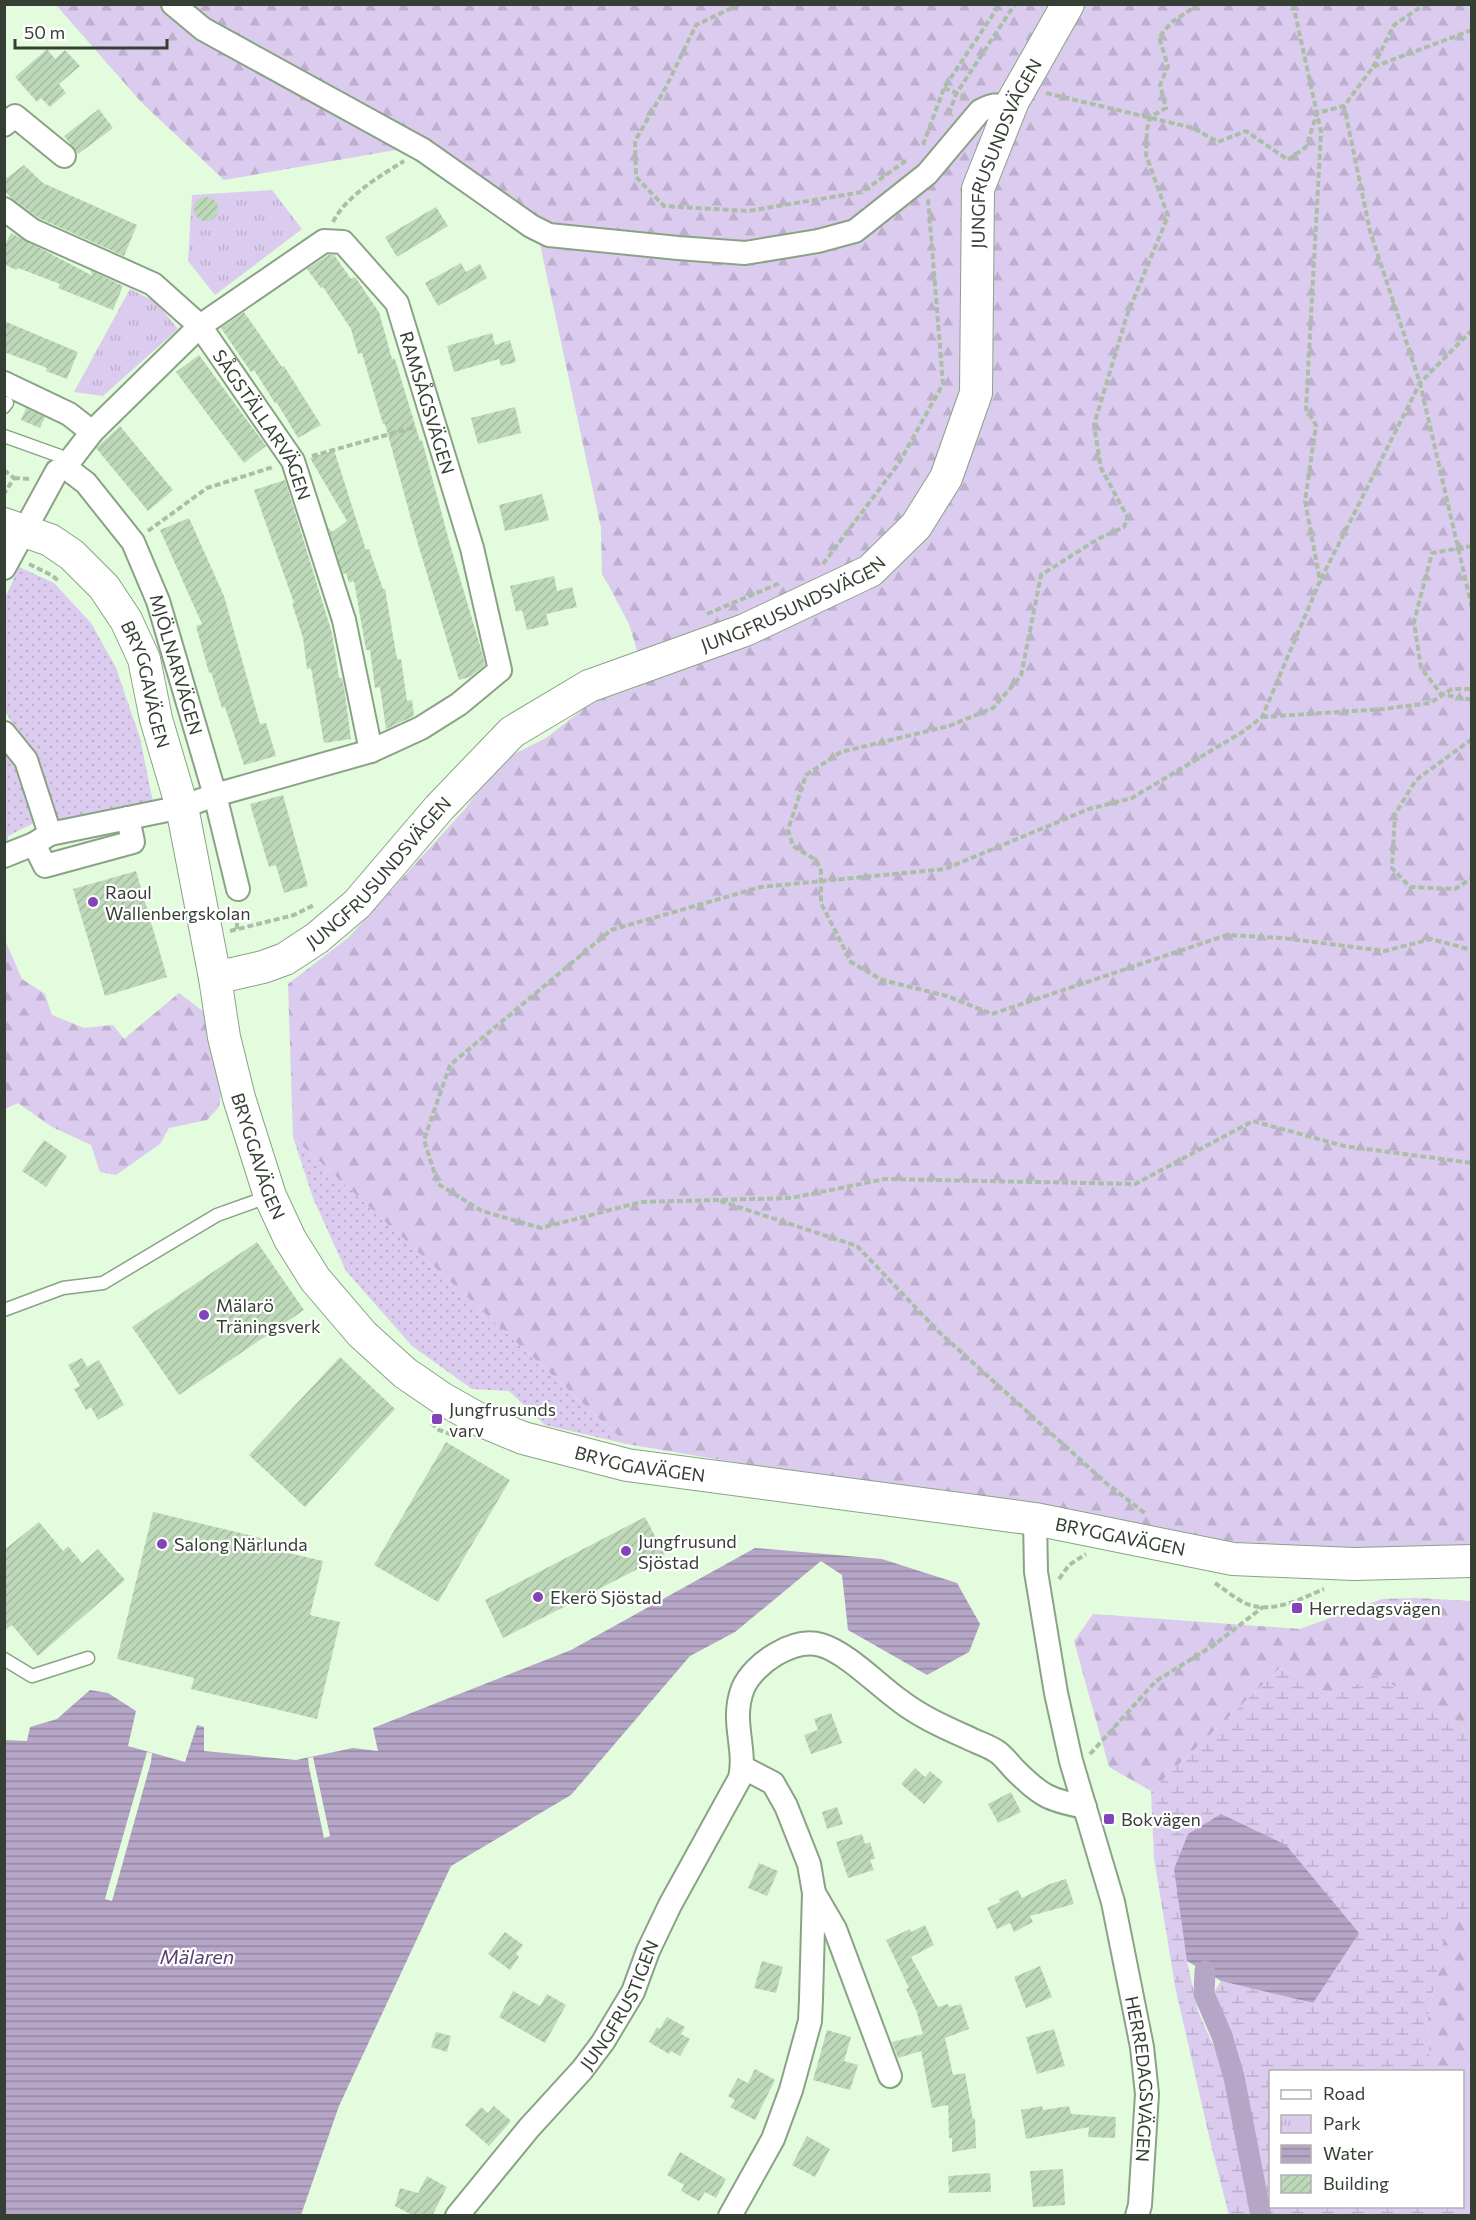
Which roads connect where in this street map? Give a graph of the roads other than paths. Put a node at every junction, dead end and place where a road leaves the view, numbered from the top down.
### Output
1 (173, 4) edge
2 (1068, 4) edge
3 (1011, 105) junction
4 (4, 125) edge
5 (64, 156) dead end
6 (4, 209) edge
7 (200, 326) junction
8 (5, 398) edge
9 (92, 432) junction
10 (4, 436) edge
11 (68, 463) junction
12 (15, 527) edge
13 (7, 563) edge
14 (4, 733) edge
15 (371, 751) junction
16 (215, 795) junction
17 (182, 807) junction
18 (128, 818) junction
19 (42, 839) junction
20 (4, 856) edge
21 (238, 889) dead end
22 (215, 978) junction
23 (270, 1196) junction
24 (4, 1310) edge
25 (1035, 1519) junction
26 (1472, 1561) edge
27 (88, 1658) dead end
28 (4, 1659) edge
29 (742, 1767) junction
30 (1085, 1807) junction
31 (814, 1893) junction
32 (890, 2076) dead end
33 (457, 2216) edge
34 (730, 2216) edge
35 (1137, 2216) edge

1 - 3 street
2 - 3 main road, JUNGFRUSUNDSVÄGEN
3 - 22 main road, JUNGFRUSUNDSVÄGEN
4 - 5 street
6 - 7 street, SÅGSTÄLLARVÄGEN
7 - 9 street
7 - 15 street, SÅGSTÄLLARVÄGEN
7 - 15 street, RAMSÅGSVÄGEN
8 - 9 street
9 - 11 street
10 - 11 lane
11 - 12 street
11 - 16 street, MJÖLNARVÄGEN
12 - 13 street
12 - 17 main road, BRYGGAVÄGEN
14 - 19 street
15 - 16 street, RAMSÅGSVÄGEN
16 - 17 street, RAMSÅGSVÄGEN
16 - 21 street, MJÖLNARVÄGEN
17 - 18 street, RAMSÅGSVÄGEN
17 - 22 main road, BRYGGAVÄGEN
18 - 19 street, RAMSÅGSVÄGEN
18 - 19 street
19 - 20 street, RAMSÅGSVÄGEN
22 - 23 main road, BRYGGAVÄGEN
23 - 24 lane
23 - 25 main road, BRYGGAVÄGEN
25 - 26 main road, BRYGGAVÄGEN
25 - 30 street, HERREDAGSVÄGEN
27 - 28 lane
29 - 30 street
29 - 31 street
29 - 33 street, JUNGFRUSTIGEN
30 - 35 street, HERREDAGSVÄGEN
31 - 32 street
31 - 34 street

